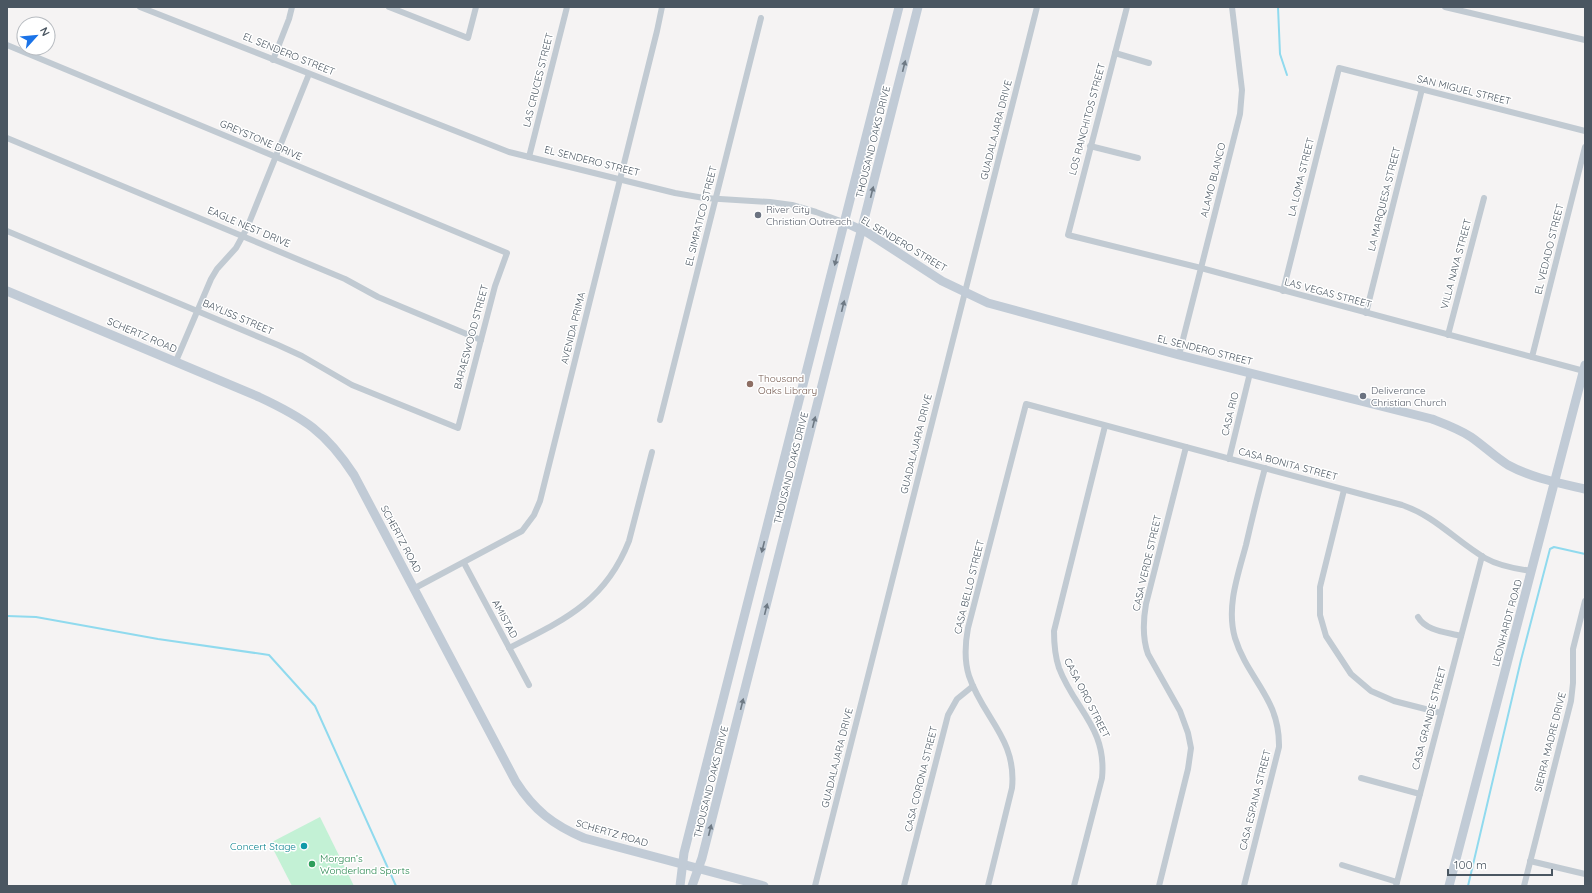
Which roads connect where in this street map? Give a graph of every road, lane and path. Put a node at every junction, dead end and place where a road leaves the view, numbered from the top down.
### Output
1 (140, 7) edge
2 (292, 7) edge
3 (389, 7) edge
4 (476, 7) edge
5 (567, 7) edge
6 (662, 7) edge
7 (899, 7) edge
8 (918, 7) edge
9 (1037, 7) edge
10 (1127, 7) edge
11 (1232, 7) edge
12 (1445, 7) edge
13 (761, 18) dead end
14 (1585, 40) edge
15 (7, 45) edge
16 (1115, 53) junction
17 (272, 60) junction
18 (1149, 63) dead end
19 (1339, 68) joint
20 (309, 74) junction
21 (1422, 89) junction
22 (1585, 131) edge
23 (7, 138) edge
24 (1090, 146) junction
25 (1585, 147) edge
26 (276, 156) junction
27 (529, 157) junction
28 (1138, 158) dead end
29 (620, 180) junction
30 (1484, 198) dead end
31 (715, 199) junction
32 (846, 223) junction
33 (862, 230) junction
34 (7, 231) edge
35 (243, 235) junction
36 (1068, 235) joint
37 (508, 253) joint
38 (1201, 268) junction
39 (7, 291) edge
40 (1283, 291) junction
41 (965, 292) junction
42 (198, 310) junction
43 (1366, 314) junction
44 (1448, 335) junction
45 (481, 340) junction
46 (1179, 355) junction
47 (1532, 357) junction
48 (176, 361) junction
49 (1584, 368) edge
50 (1250, 373) junction
51 (1026, 404) joint
52 (660, 420) dead end
53 (1105, 426) junction
54 (458, 428) joint
55 (1186, 447) junction
56 (652, 452) dead end
57 (1229, 459) junction
58 (1265, 468) junction
59 (1555, 483) junction
60 (1585, 489) edge
61 (1344, 490) junction
62 (1482, 556) junction
63 (464, 562) junction
64 (1532, 571) junction
65 (415, 588) junction
66 (1585, 601) edge
67 (1418, 617) dead end
68 (1461, 636) junction
69 (509, 648) junction
70 (529, 685) dead end
71 (973, 686) junction
72 (1441, 713) junction
73 (1361, 778) dead end
74 (1420, 794) junction
75 (1530, 861) junction
76 (682, 864) junction
77 (1342, 865) dead end
78 (699, 868) junction
79 (1585, 874) edge
80 (1397, 884) edge
81 (680, 886) edge
82 (692, 886) edge
83 (764, 886) edge
84 (815, 886) edge
85 (904, 886) edge
86 (988, 886) edge
87 (1074, 886) edge
88 (1159, 886) edge
89 (1244, 886) edge
90 (1449, 886) edge
91 (1524, 886) edge

1 - 17 street, EL SENDERO STREET
2 - 17 street
3 - 4 street
5 - 27 street, LAS CRUCES STREET
6 - 29 street, AVENIDA PRIMA
7 - 32 street, THOUSAND OAKS DRIVE
33 -> 8 street, THOUSAND OAKS DRIVE
9 - 41 street, GUADALAJARA DRIVE
10 - 16 street, LOS RANCHITOS STREET
11 - 38 street, ALAMO BLANCO
12 - 14 street
13 - 31 street, EL SIMPATICO STREET
15 - 26 street, GREYSTONE DRIVE
16 - 18 street
16 - 24 street, LOS RANCHITOS STREET
17 - 20 street, EL SENDERO STREET
19 - 21 street, SAN MIGUEL STREET
19 - 40 street, LA LOMA STREET
20 - 26 street
20 - 27 street, EL SENDERO STREET
21 - 22 street, SAN MIGUEL STREET
21 - 43 street, LA MARQUESA STREET
23 - 35 street, EAGLE NEST DRIVE
24 - 28 street
24 - 36 street, LOS RANCHITOS STREET
25 - 47 street, EL VEDADO STREET
26 - 35 street
26 - 37 street, GREYSTONE DRIVE
27 - 29 street, EL SENDERO STREET
29 - 31 street, EL SENDERO STREET
29 - 63 street, AVENIDA PRIMA
30 - 44 street, VILLA NAVA STREET
31 - 32 street, EL SENDERO STREET
31 - 52 street, EL SIMPATICO STREET
32 - 33 street, EL SENDERO STREET
32 -> 76 street, THOUSAND OAKS DRIVE
33 - 41 street, EL SENDERO STREET
78 -> 33 street, THOUSAND OAKS DRIVE
34 - 42 street, BAYLISS STREET
35 - 42 street
35 - 45 street, EAGLE NEST DRIVE
36 - 38 street, LAS VEGAS STREET
37 - 45 street, BARAESWOOD STREET
38 - 40 street, LAS VEGAS STREET
38 - 46 street, ALAMO BLANCO
39 - 48 street, SCHERTZ ROAD
40 - 43 street, LAS VEGAS STREET
41 - 46 street, EL SENDERO STREET
41 - 84 street, GUADALAJARA DRIVE
42 - 48 street
42 - 54 street, BAYLISS STREET
43 - 44 street, LAS VEGAS STREET
44 - 47 street, LAS VEGAS STREET
45 - 54 street, BARAESWOOD STREET
46 - 50 street, EL SENDERO STREET
47 - 49 street, LAS VEGAS STREET
48 - 65 street, SCHERTZ ROAD
49 - 59 street, LEONHARDT ROAD
50 - 57 street, CASA RIO
50 - 59 street, EL SENDERO STREET
51 - 53 street, CASA BONITA STREET
51 - 71 street, CASA BELLO STREET
53 - 55 street, CASA BONITA STREET
53 - 87 street, CASA ORO STREET
55 - 57 street, CASA BONITA STREET
55 - 88 street, CASA VERDE STREET
56 - 69 street
57 - 58 street, CASA BONITA STREET
58 - 61 street, CASA BONITA STREET
58 - 89 street, CASA ESPANA STREET
59 - 60 street, EL SENDERO STREET
59 - 64 street, LEONHARDT ROAD
61 - 62 street, CASA BONITA STREET
61 - 72 street
62 - 64 street, CASA BONITA STREET
62 - 68 street, CASA GRANDE STREET
63 - 65 street, AVENIDA PRIMA
63 - 69 street, AMISTAD
64 - 90 street, LEONHARDT ROAD
65 - 76 street, SCHERTZ ROAD
66 - 75 street, SIERRA MADRE DRIVE
67 - 68 street
68 - 72 street, CASA GRANDE STREET
69 - 70 street, AMISTAD
71 - 85 street, CASA CORONA STREET
71 - 86 street, CASA BELLO STREET
72 - 74 street, CASA GRANDE STREET
73 - 74 street
74 - 80 street, CASA GRANDE STREET
75 - 79 street
75 - 91 street, SIERRA MADRE DRIVE
76 - 78 street, SCHERTZ ROAD
76 - 81 street, THOUSAND OAKS DRIVE
77 - 80 street
78 - 82 street, THOUSAND OAKS DRIVE
78 - 83 street, SCHERTZ ROAD

